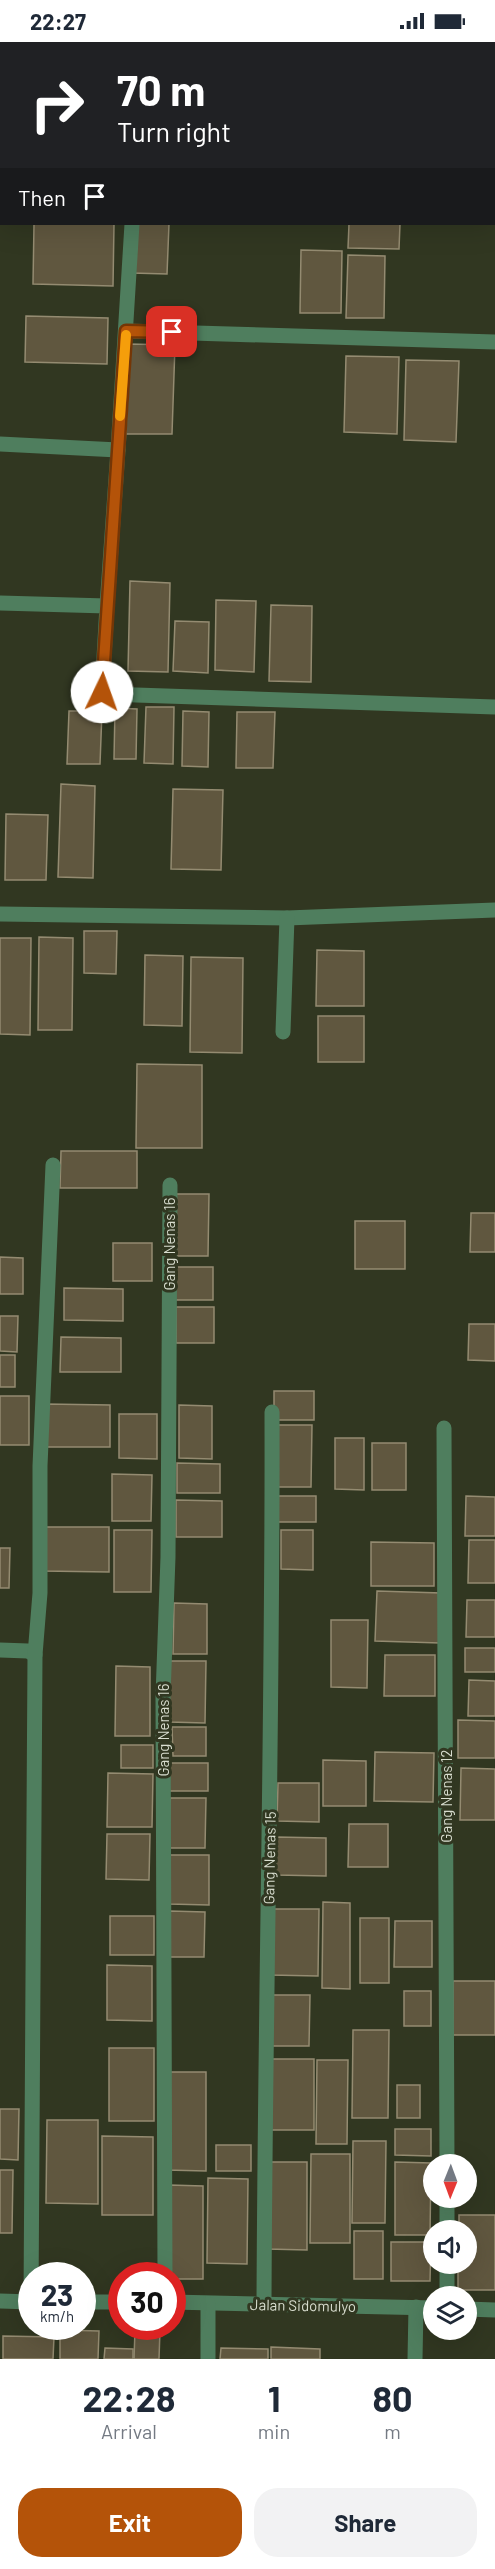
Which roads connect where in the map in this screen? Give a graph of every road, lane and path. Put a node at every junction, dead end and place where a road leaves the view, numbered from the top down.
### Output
1 (132, 225) edge
2 (126, 331) junction
3 (495, 342) edge
4 (0, 444) edge
5 (118, 450) junction
6 (0, 603) edge
7 (107, 606) junction
8 (495, 707) edge
9 (495, 910) edge
10 (0, 914) edge
11 (286, 918) junction
12 (284, 1032) dead end
13 (53, 1165) dead end
14 (170, 1185) dead end
15 (272, 1412) dead end
16 (444, 1428) dead end
17 (0, 1650) edge
18 (35, 1654) junction
19 (447, 2154) edge
20 (31, 2262) edge
21 (165, 2262) edge
22 (0, 2301) edge
23 (18, 2302) edge
24 (186, 2303) edge
25 (208, 2304) junction
26 (264, 2304) junction
27 (416, 2307) junction
28 (423, 2307) edge
29 (477, 2309) edge
30 (495, 2310) edge
31 (208, 2359) edge
32 (415, 2359) edge

1 - 2 street
2 - 3 street
2 - 5 street
4 - 5 street
5 - 7 street
6 - 7 street
7 - 8 street
9 - 11 street
10 - 11 street
11 - 12 street
13 - 18 street
14 - 21 street, Gang Nenas 16
15 - 26 street, Gang Nenas 15
16 - 19 street, Gang Nenas 12
17 - 18 street
18 - 20 street
22 - 23 street
24 - 25 street, Jalan Sidomulyo
25 - 26 street, Jalan Sidomulyo
25 - 31 street
26 - 27 street, Jalan Sidomulyo
27 - 28 street, Jalan Sidomulyo
27 - 32 street
29 - 30 street

